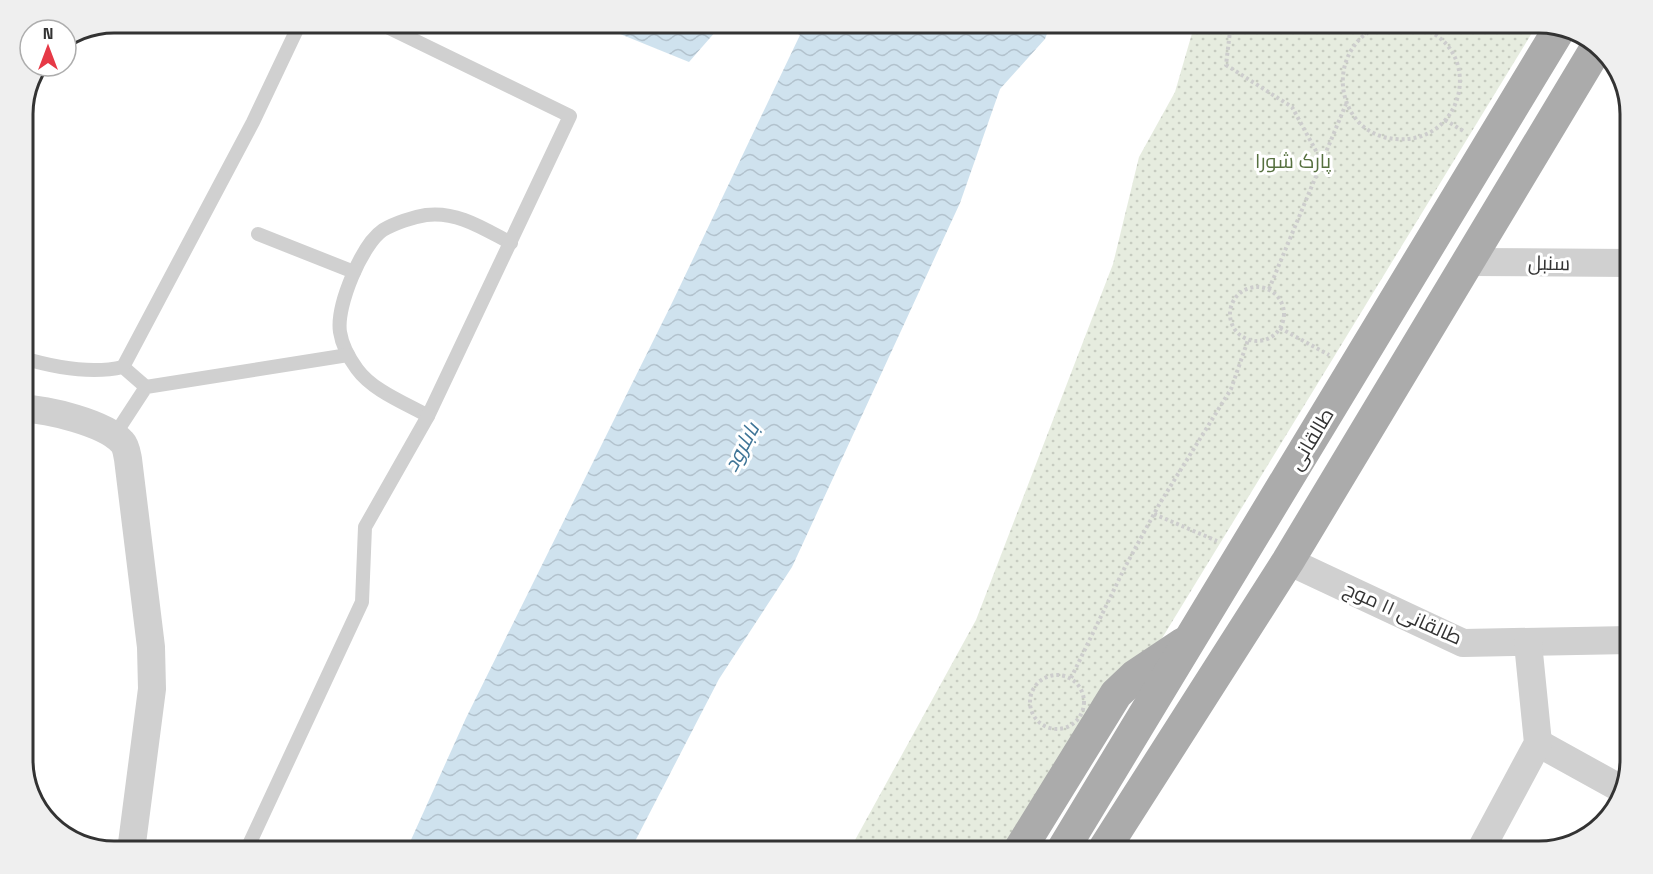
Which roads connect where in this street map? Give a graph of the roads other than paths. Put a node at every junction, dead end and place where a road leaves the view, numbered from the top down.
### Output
1 (295, 33) edge
2 (401, 33) edge
3 (1555, 35) edge
4 (1593, 54) edge
5 (258, 234) dead end
6 (511, 243) junction
7 (1468, 262) junction
8 (1620, 263) edge
9 (354, 272) junction
10 (348, 355) junction
11 (33, 360) edge
12 (123, 367) junction
13 (146, 387) junction
14 (33, 410) edge
15 (428, 416) junction
16 (114, 436) junction
17 (1288, 561) junction
18 (1191, 639) junction
19 (1620, 640) edge
20 (1528, 643) junction
21 (1538, 743) junction
22 (1615, 786) edge
23 (132, 841) edge
24 (251, 841) edge
25 (1026, 841) edge
26 (1069, 841) edge
27 (1110, 841) edge
28 (1486, 841) edge

1 - 12 lane
2 - 6 lane
3 - 18 main road, طالقانی
4 - 7 main road
5 - 9 lane
6 - 9 lane
6 - 15 lane
7 - 8 street, سنبل
7 - 17 main road
9 - 10 lane
10 - 13 lane
10 - 15 lane
11 - 12 lane
12 - 13 lane
13 - 16 lane
14 - 16 street
15 - 24 lane
16 - 23 street
17 - 20 street, طالقانی ۱۱ موج
17 - 27 main road
18 - 25 main road
18 - 26 main road, طالقانی
19 - 20 street, طالقانی ۱۱ موج
20 - 21 street
21 - 22 street
21 - 28 street

